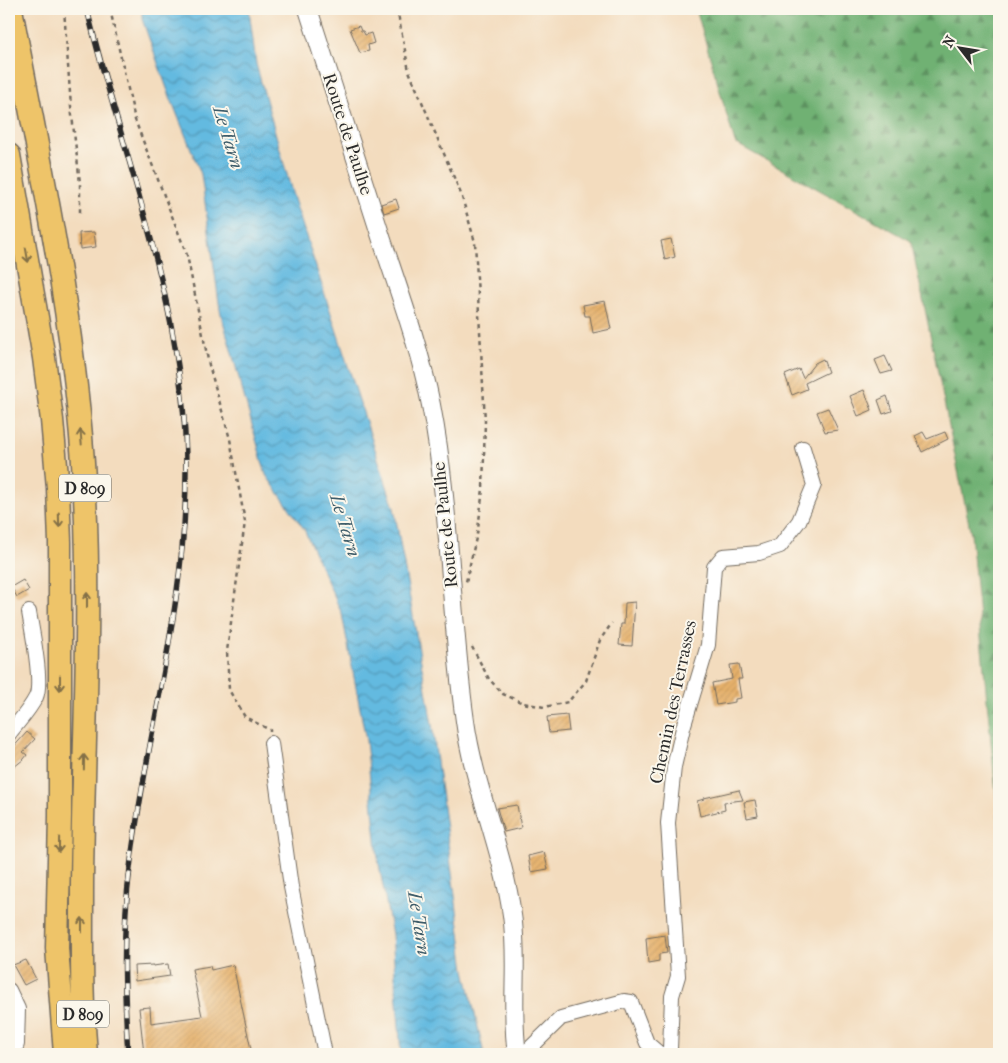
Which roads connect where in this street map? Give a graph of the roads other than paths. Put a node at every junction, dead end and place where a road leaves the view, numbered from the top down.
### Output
1 (11, 9) edge
2 (308, 9) edge
3 (9, 155) edge
4 (11, 178) edge
5 (803, 448) dead end
6 (29, 612) dead end
7 (9, 734) edge
8 (271, 743) road end
9 (9, 990) edge
10 (14, 1054) edge
11 (65, 1054) edge
12 (86, 1054) edge
13 (325, 1054) edge
14 (517, 1054) edge
15 (524, 1054) edge
16 (660, 1054) edge
17 (666, 1054) edge

12 -> 1 main road, D 809
2 - 14 street, Route de Paulhe
3 - 4 main road, D 809
4 -> 11 main road, D 809
5 - 17 street, Chemin des Terrasses
6 - 7 street
8 - 13 street
9 - 10 street
15 - 16 street

